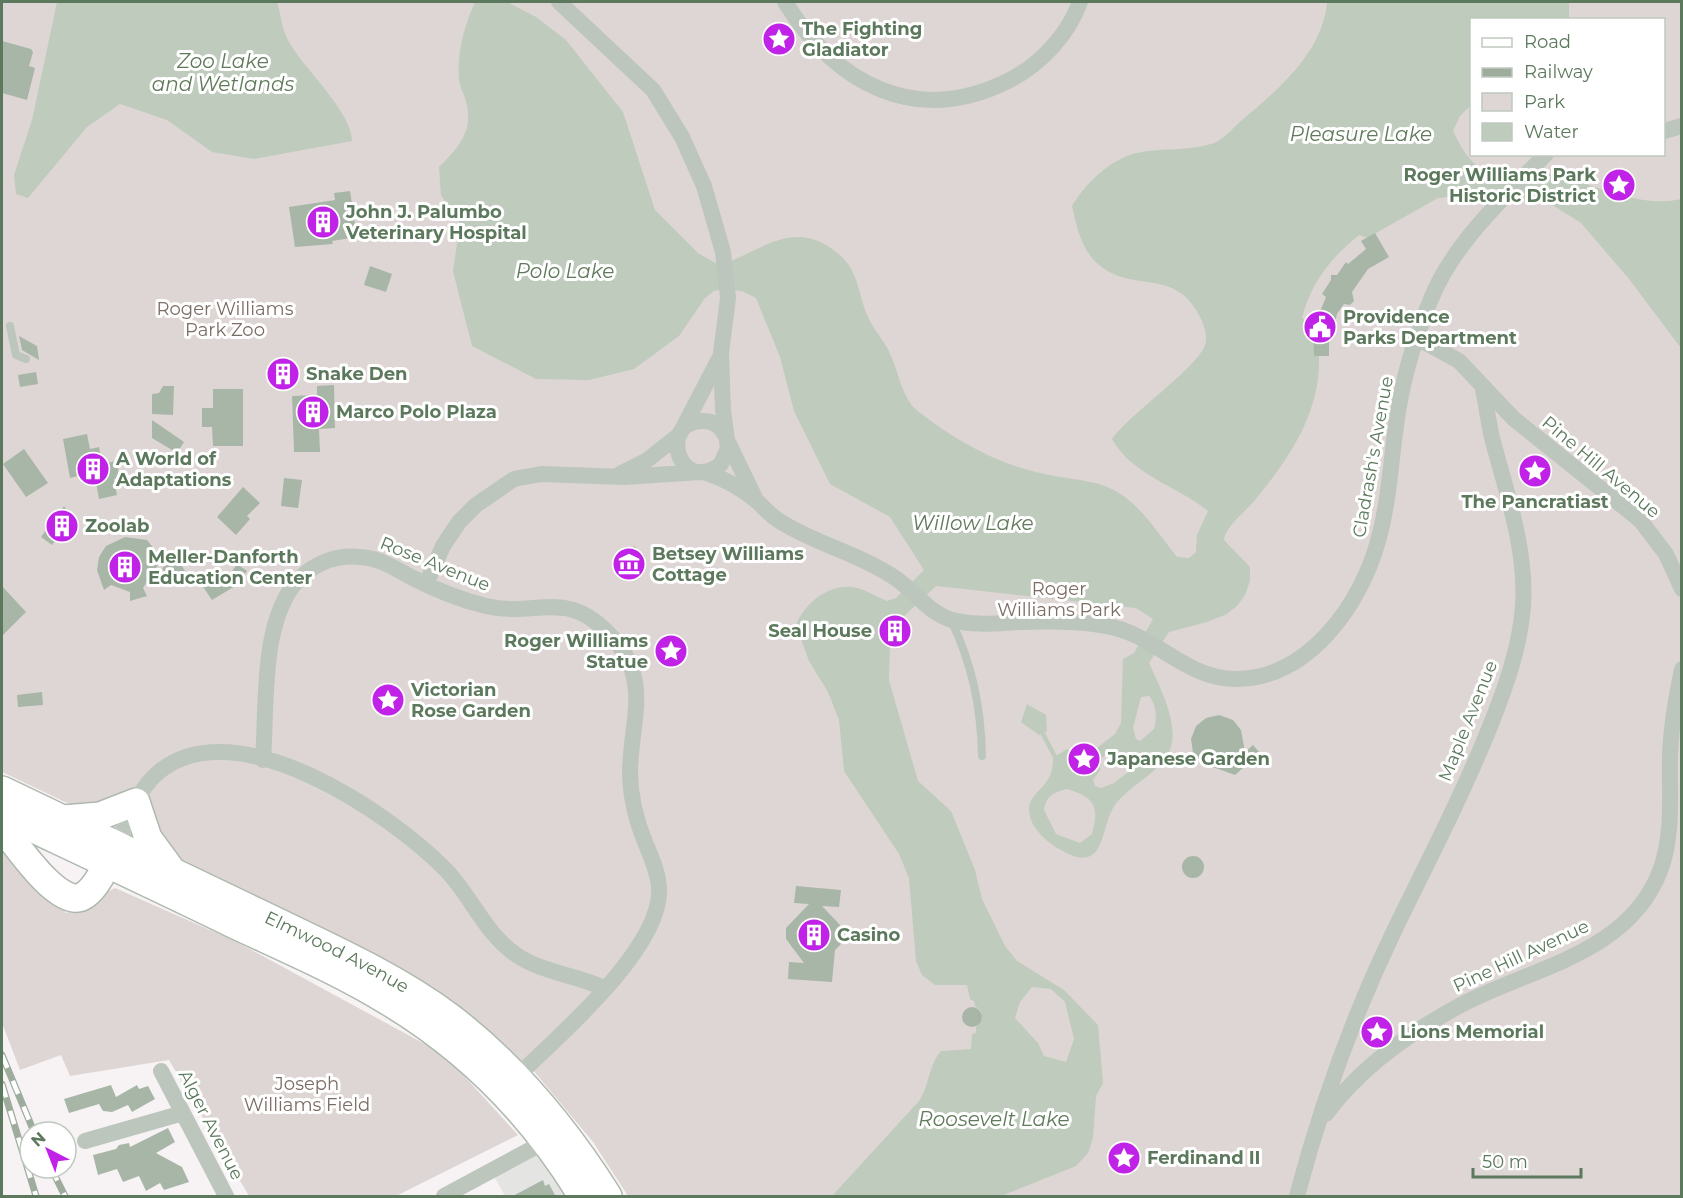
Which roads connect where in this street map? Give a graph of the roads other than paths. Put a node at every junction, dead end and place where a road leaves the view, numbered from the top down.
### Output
1 (559, 2) edge
2 (785, 2) edge
3 (1080, 2) edge
4 (1682, 126) edge
5 (1665, 131) edge
6 (1543, 157) edge
7 (10, 326) dead end
8 (1417, 338) junction
9 (722, 353) junction
10 (26, 359) dead end
11 (1482, 384) junction
12 (681, 432) junction
13 (727, 439) junction
14 (702, 472) junction
15 (608, 477) junction
16 (757, 502) junction
17 (426, 584) junction
18 (1682, 589) edge
19 (951, 619) junction
20 (1682, 669) edge
21 (982, 756) dead end
22 (263, 760) junction
23 (2, 790) edge
24 (136, 802) junction
25 (2, 814) edge
26 (62, 819) junction
27 (2, 827) edge
28 (111, 854) junction
29 (179, 875) junction
30 (604, 988) junction
31 (161, 1071) dead end
32 (510, 1084) junction
33 (183, 1113) junction
34 (1317, 1129) junction
35 (555, 1137) junction
36 (85, 1141) dead end
37 (226, 1197) edge
38 (444, 1197) edge
39 (582, 1197) edge
40 (608, 1197) edge
41 (1297, 1197) edge

1 - 9 street
2 - 3 street
4 - 5 street
6 - 8 street, Cladrash's Avenue
7 - 10 lane
8 - 11 street
8 - 19 street, Cladrash's Avenue
9 - 12 street
9 - 13 street
11 - 18 street, Pine Hill Avenue
11 - 34 street, Maple Avenue
12 - 13 street
12 - 14 street
12 - 15 street
13 - 14 street
13 - 16 street, Cladrash's Avenue
14 - 15 street
14 - 16 street, Cladrash's Avenue
15 - 17 street
16 - 19 street, Cladrash's Avenue
17 - 22 street, Rose Avenue
17 - 30 street, Rose Avenue
19 - 21 lane
20 - 34 street, Pine Hill Avenue
22 - 24 street
22 - 30 street
23 - 26 main road, Elmwood Avenue
24 - 26 main road
24 - 28 street
24 - 29 main road
25 - 28 main road, Elmwood Avenue
26 - 28 main road, Elmwood Avenue
27 - 28 main road
28 - 29 main road, Elmwood Avenue
28 - 32 main road, Elmwood Avenue
29 - 32 main road, Elmwood Avenue
30 - 32 street, Rose Avenue
31 - 33 street, Alger Avenue
32 - 35 main road, Elmwood Avenue
33 - 36 street
33 - 37 street, Alger Avenue
34 - 41 street
35 - 38 street
35 - 39 main road, Elmwood Avenue
35 - 40 main road, Elmwood Avenue

